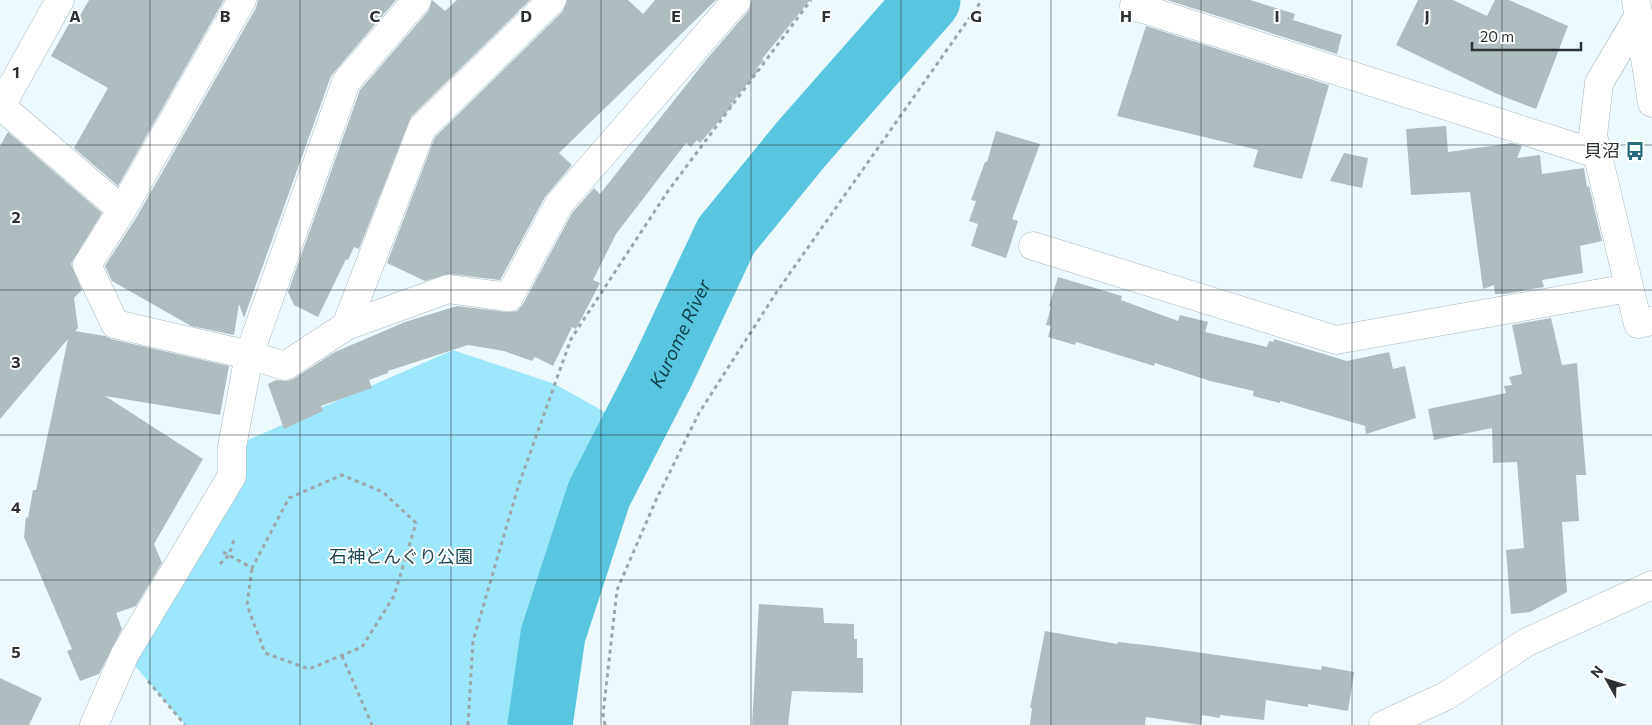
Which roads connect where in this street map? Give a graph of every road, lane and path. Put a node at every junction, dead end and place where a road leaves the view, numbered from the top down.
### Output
1 (60, 0) edge
2 (242, 0) edge
3 (417, 0) edge
4 (552, 0) edge
5 (811, 0) edge
6 (982, 0) edge
7 (735, 1) edge
8 (1134, 6) dead end
9 (1637, 8) edge
10 (1652, 103) edge
11 (1597, 154) junction
12 (122, 210) junction
13 (1032, 246) dead end
14 (1629, 288) junction
15 (1652, 321) edge
16 (346, 326) junction
17 (248, 355) junction
18 (196, 537) junction
19 (252, 568) junction
20 (1652, 585) edge
21 (125, 654) junction
22 (342, 656) junction
23 (94, 725) edge
24 (185, 725) edge
25 (372, 725) edge
26 (468, 725) edge
27 (605, 725) edge
28 (1383, 725) edge

1 - 12 street
2 - 12 street
3 - 17 street
4 - 16 street
5 - 26 path
6 - 27 path
7 - 16 street
8 - 11 street
9 - 10 street
9 - 11 street
11 - 14 street
12 - 17 street
13 - 14 street
14 - 15 street
16 - 17 street
17 - 18 street
18 - 19 path
18 - 21 street
19 - 22 path
19 - 22 path
20 - 28 street
21 - 23 street
21 - 24 path
22 - 25 path

